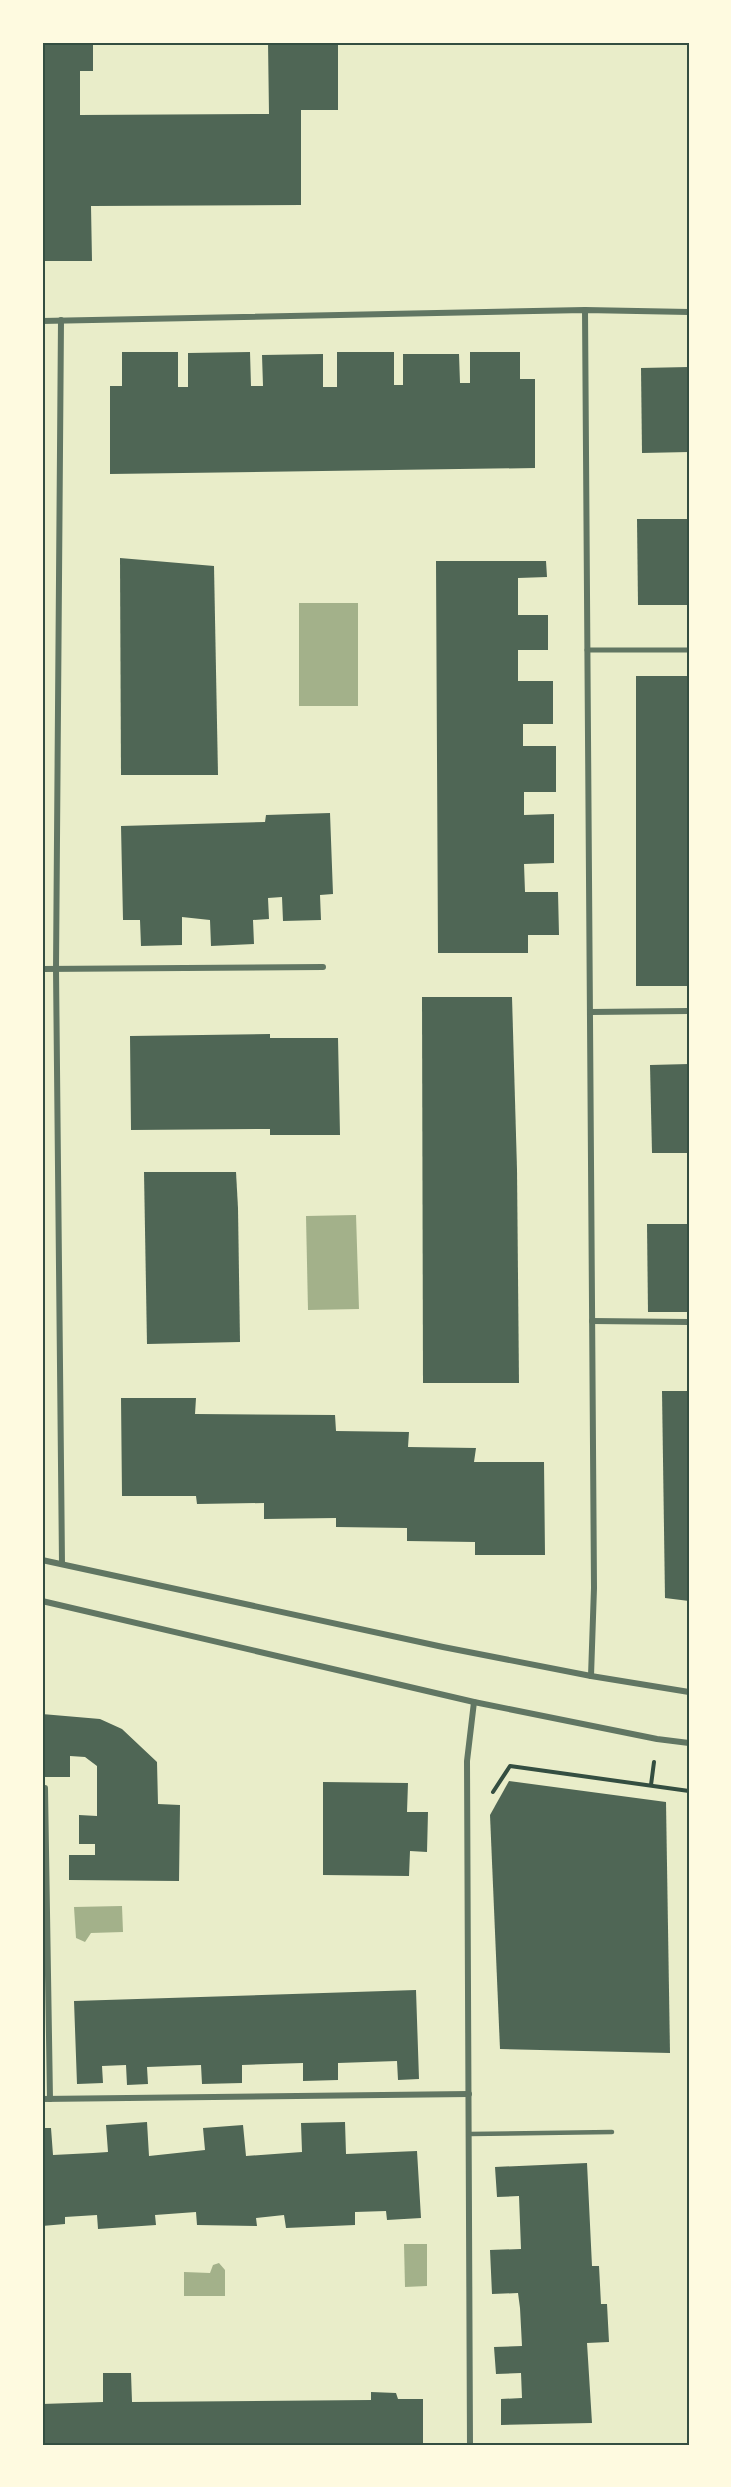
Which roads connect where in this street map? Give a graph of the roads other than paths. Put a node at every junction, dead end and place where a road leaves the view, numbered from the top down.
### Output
1 (585, 310) junction
2 (689, 312) edge
3 (61, 320) junction
4 (42, 321) edge
5 (587, 650) junction
6 (689, 650) edge
7 (322, 967) dead end
8 (42, 969) edge
9 (56, 969) junction
10 (689, 1011) edge
11 (590, 1012) junction
12 (592, 1322) junction
13 (689, 1322) edge
14 (42, 1560) edge
15 (62, 1564) junction
16 (42, 1601) edge
17 (591, 1677) junction
18 (689, 1692) edge
19 (474, 1702) junction
20 (689, 1743) edge
21 (45, 1788) dead end
22 (469, 2094) junction
23 (50, 2098) junction
24 (42, 2099) edge
25 (612, 2132) dead end
26 (469, 2134) junction
27 (470, 2445) edge

1 - 2 street
1 - 3 street
1 - 5 street
3 - 4 street
3 - 9 street
5 - 6 street
5 - 11 street
7 - 9 street
8 - 9 street
9 - 15 street
10 - 11 street
11 - 12 street
12 - 13 street
12 - 17 street
14 - 15 street
15 - 17 street
16 - 19 street
17 - 18 street
19 - 20 street
19 - 22 street
21 - 23 street
22 - 23 street
22 - 26 street
23 - 24 street
25 - 26 lane
26 - 27 street

